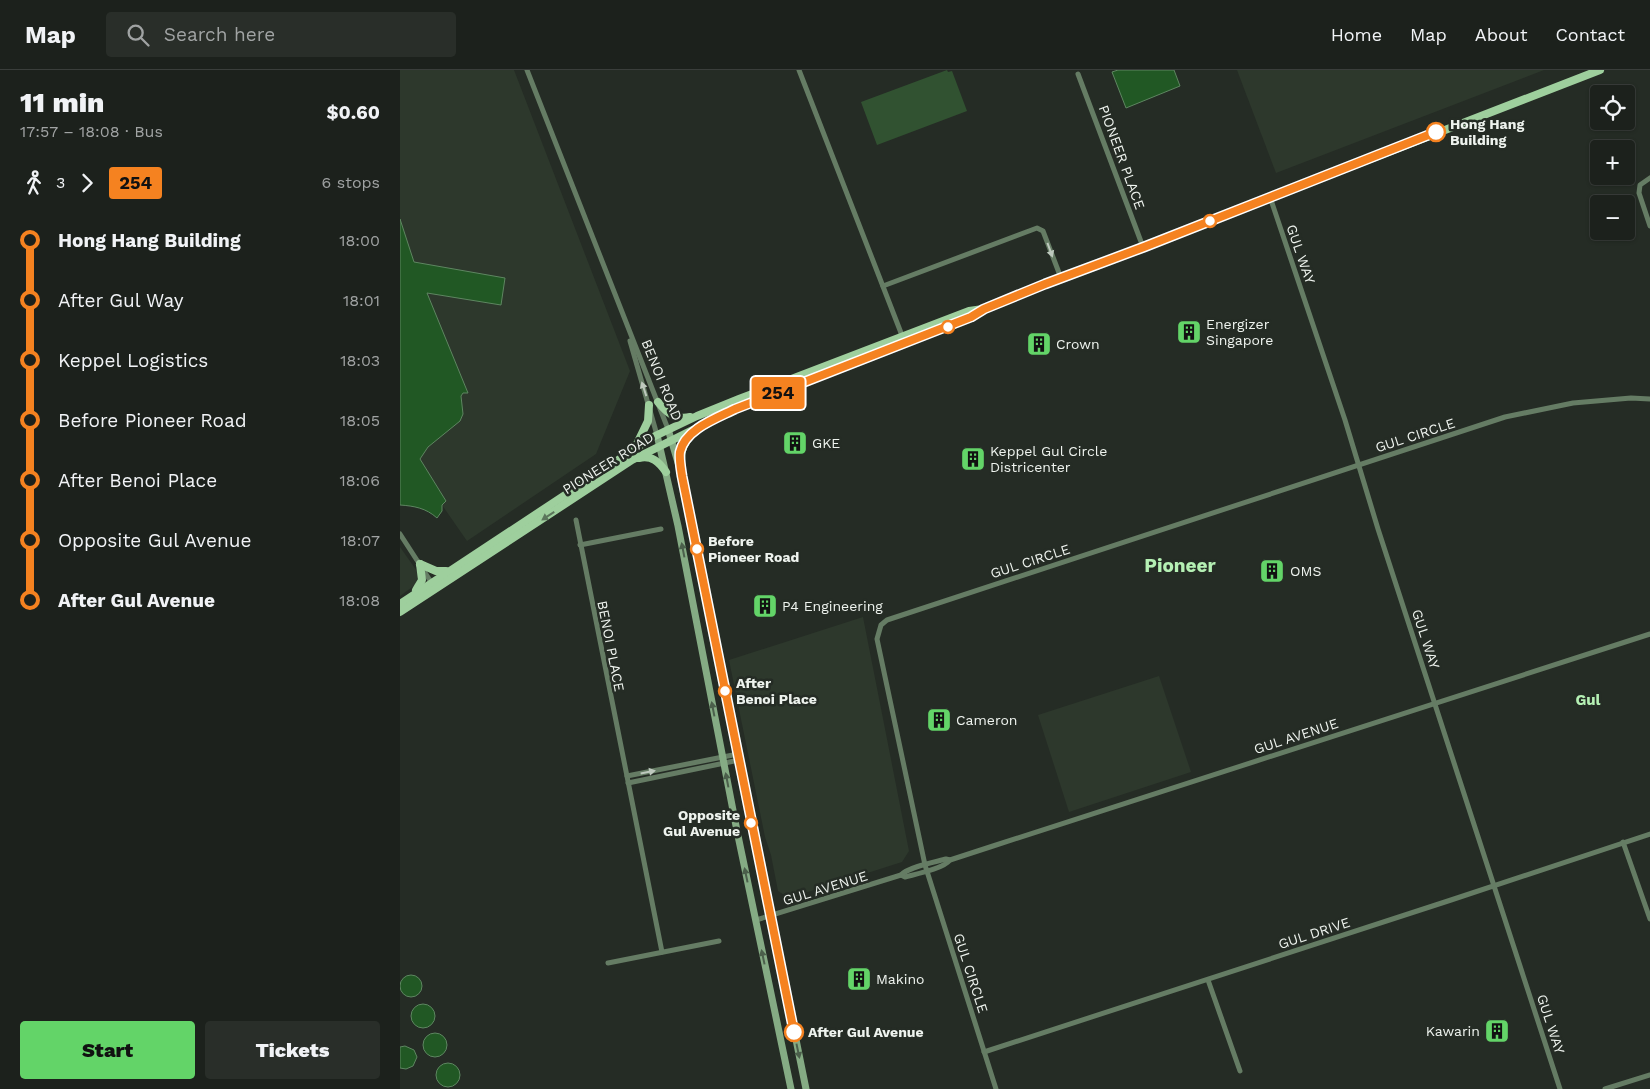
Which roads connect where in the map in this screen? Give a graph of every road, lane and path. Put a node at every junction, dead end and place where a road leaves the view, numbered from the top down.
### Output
1 (527, 70) edge
2 (799, 70) edge
3 (1600, 70) edge
4 (1078, 74) dead end
5 (1650, 178) edge
6 (1270, 197) junction
7 (1650, 226) edge
8 (1144, 247) junction
9 (1060, 278) junction
10 (883, 286) junction
11 (626, 326) junction
12 (904, 340) junction
13 (1650, 399) edge
14 (658, 402) junction
15 (649, 405) junction
16 (697, 416) junction
17 (701, 426) junction
18 (668, 429) junction
19 (657, 435) junction
20 (672, 439) junction
21 (660, 445) junction
22 (634, 450) junction
23 (632, 460) junction
24 (1359, 465) junction
25 (666, 472) junction
26 (682, 476) junction
27 (576, 520) dead end
28 (661, 529) dead end
29 (400, 534) edge
30 (580, 545) junction
31 (478, 556) junction
32 (420, 564) junction
33 (464, 565) junction
34 (447, 571) junction
35 (433, 585) junction
36 (412, 594) junction
37 (400, 604) edge
38 (400, 612) edge
39 (1650, 634) edge
40 (1434, 703) junction
41 (738, 757) junction
42 (723, 760) junction
43 (627, 776) junction
44 (628, 783) junction
45 (1650, 834) edge
46 (1623, 842) junction
47 (926, 868) junction
48 (1495, 886) junction
49 (1650, 895) edge
50 (1642, 897) junction
51 (770, 916) junction
52 (1650, 919) edge
53 (756, 920) junction
54 (719, 941) dead end
55 (662, 952) junction
56 (608, 963) dead end
57 (1208, 980) junction
58 (984, 1052) junction
59 (1240, 1071) dead end
60 (1650, 1074) edge
61 (790, 1089) edge
62 (806, 1089) edge
63 (996, 1089) edge
64 (1560, 1089) edge
65 (1605, 1089) edge

1 - 11 street, BENOI ROAD
2 - 10 street
3 - 6 main road, PIONEER ROAD
4 - 8 street, PIONEER PLACE
5 - 7 street
6 - 8 main road, PIONEER ROAD
6 - 24 street, GUL WAY
8 - 9 main road, PIONEER ROAD
10 -> 9 street
9 - 12 main road, PIONEER ROAD
10 - 12 street
11 - 14 street, BENOI ROAD
15 -> 11 street, BENOI ROAD
12 - 16 main road, PIONEER ROAD
12 - 17 main road, PIONEER ROAD
13 - 24 street, GUL CIRCLE
14 - 16 main road
14 - 18 street, BENOI ROAD
15 - 19 street, BENOI ROAD
15 - 22 main road
16 - 18 main road, PIONEER ROAD
17 - 20 main road, PIONEER ROAD
17 - 26 main road
18 - 19 main road, PIONEER ROAD
18 - 20 main road, BENOI ROAD
19 - 21 main road, BENOI ROAD
19 - 22 main road, PIONEER ROAD
20 - 21 main road, PIONEER ROAD
20 - 26 main road, BENOI ROAD
21 - 23 main road, PIONEER ROAD
21 - 25 main road, BENOI ROAD
22 - 31 main road, PIONEER ROAD
23 - 25 main road
23 -> 31 main road, PIONEER ROAD
24 - 40 street, GUL WAY
24 - 47 street, GUL CIRCLE
42 -> 25 main road, BENOI ROAD
26 - 41 main road, BENOI ROAD
27 - 30 street, BENOI PLACE
28 - 30 street
29 - 32 street
30 - 43 street, BENOI PLACE
31 - 33 main road, PIONEER ROAD
32 - 34 main road
32 - 35 street
32 - 36 main road
33 - 34 main road, PIONEER ROAD
33 - 35 main road, PIONEER ROAD
34 - 35 main road, PIONEER ROAD
35 - 36 main road, PIONEER ROAD
35 - 38 main road, PIONEER ROAD
36 - 37 main road, PIONEER ROAD
39 - 40 street, GUL AVENUE
40 - 47 street, GUL AVENUE
40 - 48 street, GUL WAY
41 - 42 street
41 - 51 main road, BENOI ROAD
43 -> 42 street
42 - 44 street
53 -> 42 main road, BENOI ROAD
43 - 44 street, BENOI PLACE
44 - 55 street, BENOI PLACE
45 - 46 street, GUL DRIVE
46 - 48 street, GUL DRIVE
46 - 50 street
47 - 51 street, GUL AVENUE
47 - 58 street, GUL CIRCLE
48 - 57 street, GUL DRIVE
48 - 64 street, GUL WAY
49 - 50 street
50 - 52 street
51 - 53 street, GUL AVENUE
51 -> 62 main road, BENOI ROAD
61 -> 53 main road, BENOI ROAD
54 - 55 street
55 - 56 street
57 - 58 street, GUL DRIVE
57 - 59 street
58 - 63 street, GUL CIRCLE
60 - 65 street

